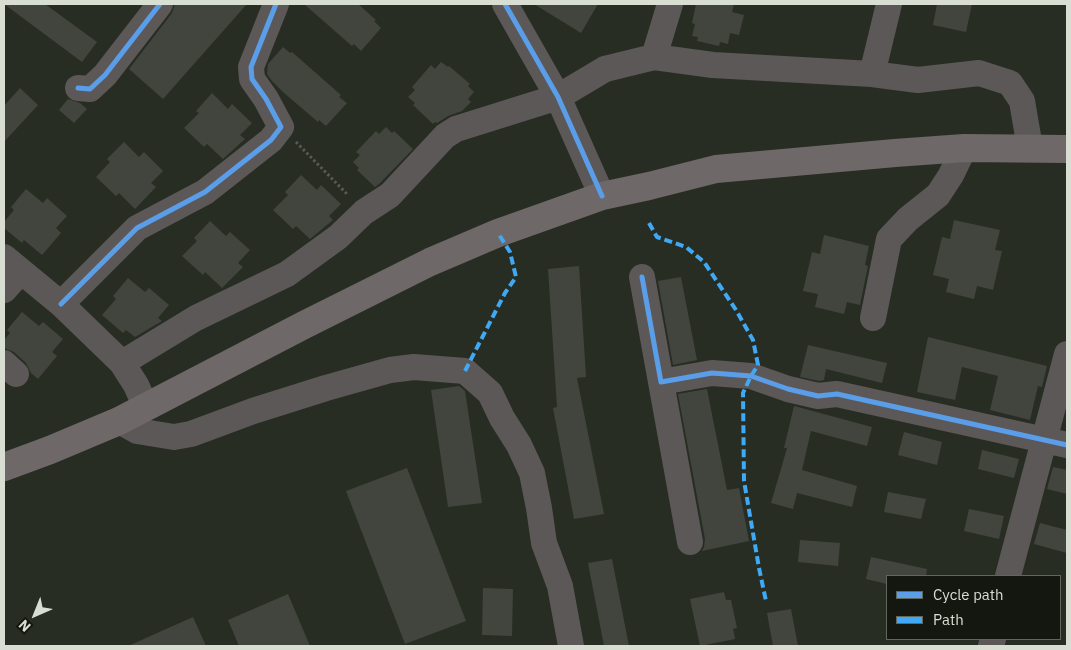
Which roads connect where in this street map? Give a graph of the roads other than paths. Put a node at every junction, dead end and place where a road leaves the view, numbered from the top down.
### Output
1 (160, 4) edge
2 (276, 4) edge
3 (505, 4) edge
4 (670, 4) edge
5 (889, 4) edge
6 (654, 57) junction
7 (872, 74) junction
8 (78, 88) dead end
9 (558, 97) junction
10 (964, 148) junction
11 (1030, 148) junction
12 (1067, 149) edge
13 (602, 196) junction
14 (9, 273) edge
15 (642, 277) dead end
16 (61, 304) junction
17 (873, 318) dead end
18 (1067, 354) edge
19 (122, 363) junction
20 (660, 382) junction
21 (146, 407) junction
22 (119, 422) junction
23 (1056, 442) edge
24 (4, 467) edge
25 (690, 542) dead end
26 (1008, 575) edge
27 (571, 646) edge

1 - 8 street
2 - 16 street
3 - 9 street
4 - 6 street
5 - 7 street
6 - 7 street
6 - 9 street
7 - 11 street
9 - 13 street
9 - 19 street
10 - 11 main road
10 - 13 main road
10 - 17 street
11 - 12 main road
13 - 21 main road
14 - 16 street
15 - 20 street
16 - 19 street
18 - 23 street
19 - 21 street
20 - 23 street
20 - 25 street
21 - 22 main road
22 - 24 main road
22 - 27 street
23 - 26 street

